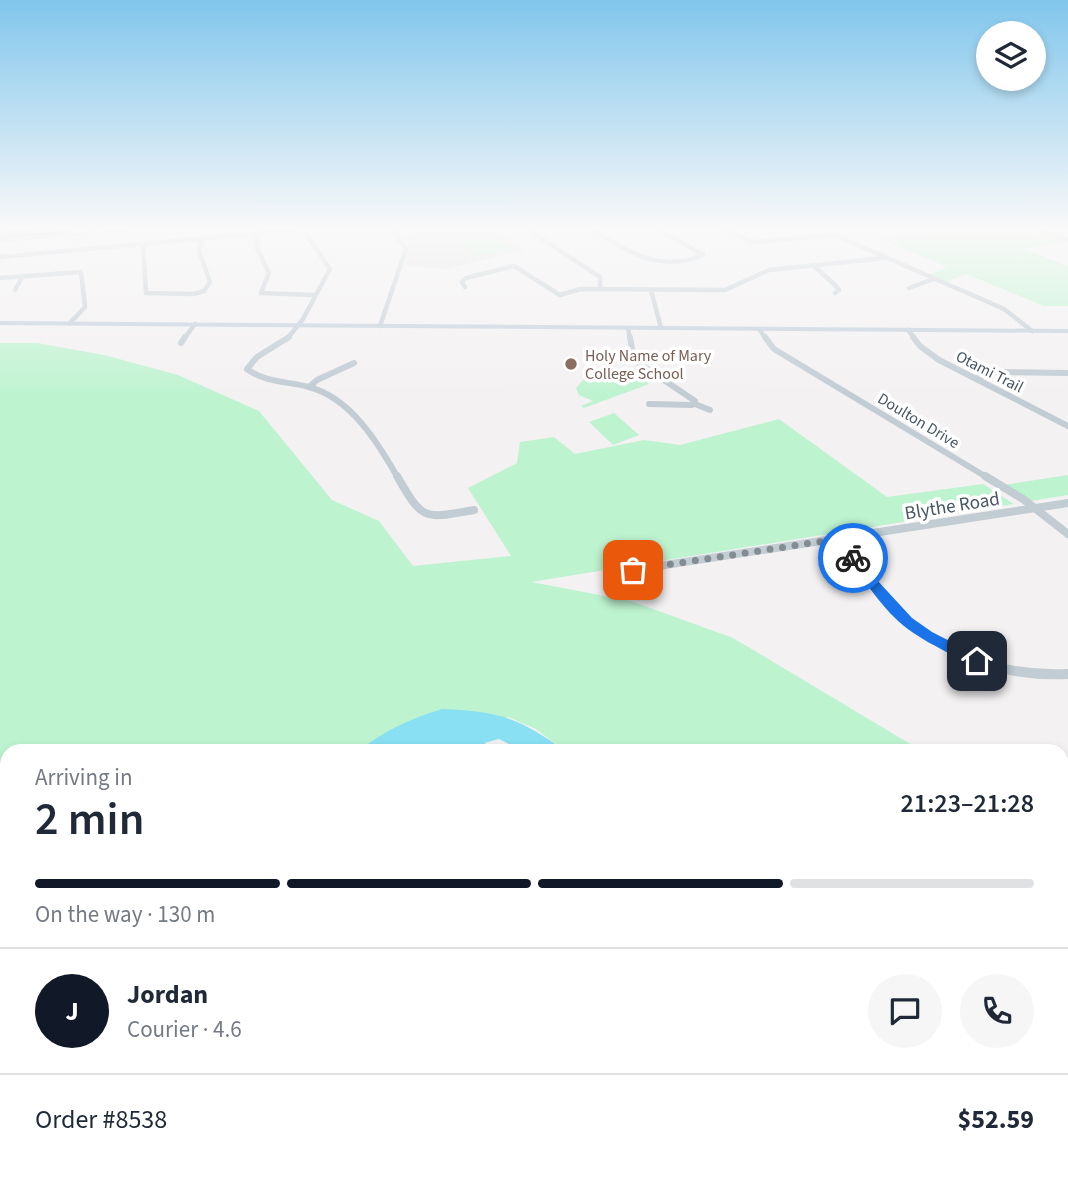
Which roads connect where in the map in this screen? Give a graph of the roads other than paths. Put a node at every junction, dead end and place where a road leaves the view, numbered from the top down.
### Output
1 (16, 285) edge
2 (82, 285) edge
3 (148, 285) edge
4 (208, 285) edge
5 (264, 285) edge
6 (321, 285) edge
7 (394, 285) edge
8 (545, 285) edge
9 (600, 285) edge
10 (740, 285) edge
11 (835, 285) edge
12 (917, 285) edge
13 (947, 285) edge
14 (909, 288) dead end
15 (600, 289) junction
16 (15, 290) dead end
17 (651, 290) junction
18 (835, 293) dead end
19 (315, 295) junction
20 (0, 323) edge
21 (70, 323) junction
22 (195, 324) junction
23 (298, 326) junction
24 (380, 326) junction
25 (628, 328) junction
26 (661, 328) junction
27 (759, 329) junction
28 (908, 330) junction
29 (1032, 331) junction
30 (1068, 331) edge
31 (181, 343) dead end
32 (354, 363) dead end
33 (1068, 373) edge
34 (976, 379) junction
35 (309, 387) junction
36 (649, 404) dead end
37 (695, 404) junction
38 (710, 410) dead end
39 (1068, 426) edge
40 (1068, 503) edge
41 (1036, 508) junction
42 (474, 510) dead end
43 (1068, 534) edge
44 (838, 539) junction
45 (633, 570) dead end
46 (1068, 674) edge

1 - 16 street
2 - 21 street
3 - 4 street
5 - 19 street
6 - 19 street
7 - 24 street
8 - 15 street
9 - 15 street
10 - 17 street
11 - 18 street
12 - 14 street
13 - 29 street
15 - 17 street
17 - 26 street
19 - 23 street
20 - 21 main road
21 - 22 main road
22 - 23 main road
22 - 31 street
23 - 24 main road
23 - 35 street
24 - 25 main road
25 - 26 main road
25 - 37 street
26 - 27 main road
27 - 28 main road
27 - 41 street, Doulton Drive
28 - 29 main road
28 - 34 street, Otami Trail
29 - 30 main road
32 - 35 street
33 - 34 street
34 - 39 street, Otami Trail
35 - 42 street
36 - 37 street
37 - 38 street
40 - 41 street, Blythe Road
41 - 43 street, Doulton Drive
41 - 44 street, Blythe Road
44 - 45 street, Blythe Road
44 - 46 street

